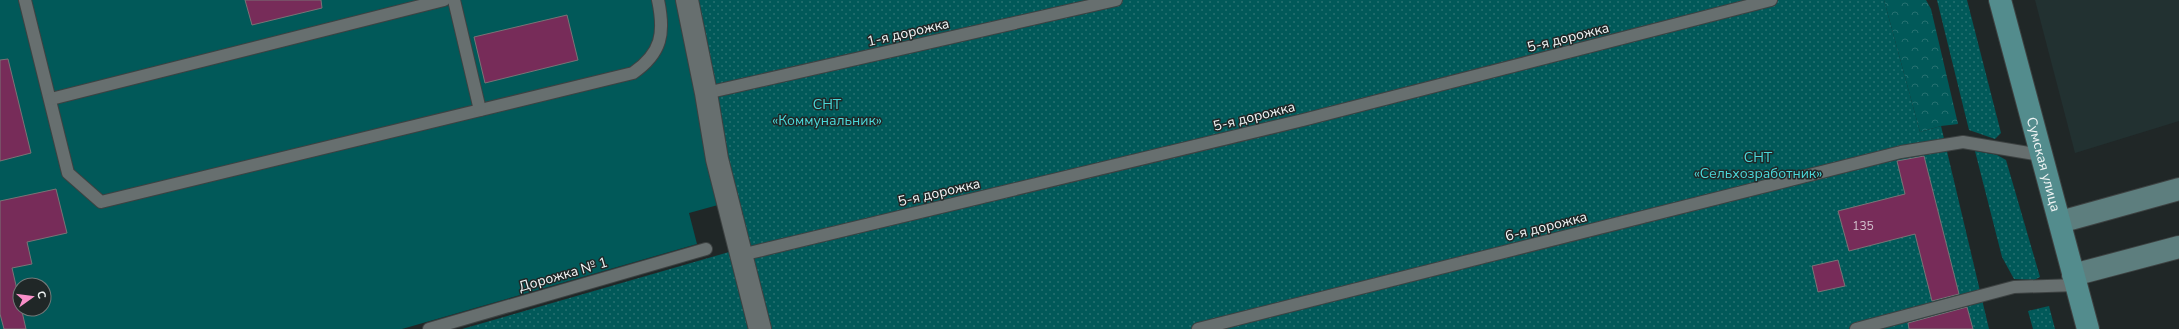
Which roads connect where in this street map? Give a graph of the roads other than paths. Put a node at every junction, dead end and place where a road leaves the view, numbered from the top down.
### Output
1 (25, 0) edge
2 (444, 0) edge
3 (454, 0) edge
4 (658, 0) edge
5 (687, 0) edge
6 (1116, 0) edge
7 (1772, 0) edge
8 (2000, 0) edge
9 (706, 93) junction
10 (51, 99) junction
11 (480, 110) junction
12 (2041, 154) junction
13 (2179, 189) edge
14 (2060, 222) junction
15 (2179, 247) edge
16 (706, 249) dead end
17 (742, 255) junction
18 (2075, 280) junction
19 (429, 329) edge
20 (760, 329) edge
21 (1198, 329) edge
22 (1856, 329) edge
23 (2088, 329) edge

1 - 10 lane
2 - 10 lane
3 - 11 lane
4 - 11 lane
5 - 9 street
6 - 9 lane, 1-я дорожка
7 - 17 lane, 5-я дорожка
8 - 12 main road, Сумская улица
9 - 17 street
10 - 11 lane
12 - 14 main road, Сумская улица
12 - 21 lane, 6-я дорожка
13 - 14 main road
14 - 18 main road, Сумская улица
15 - 18 main road
16 - 19 lane, Дорожка № 1
17 - 20 street
18 - 22 lane
18 - 23 main road, Сумская улица

